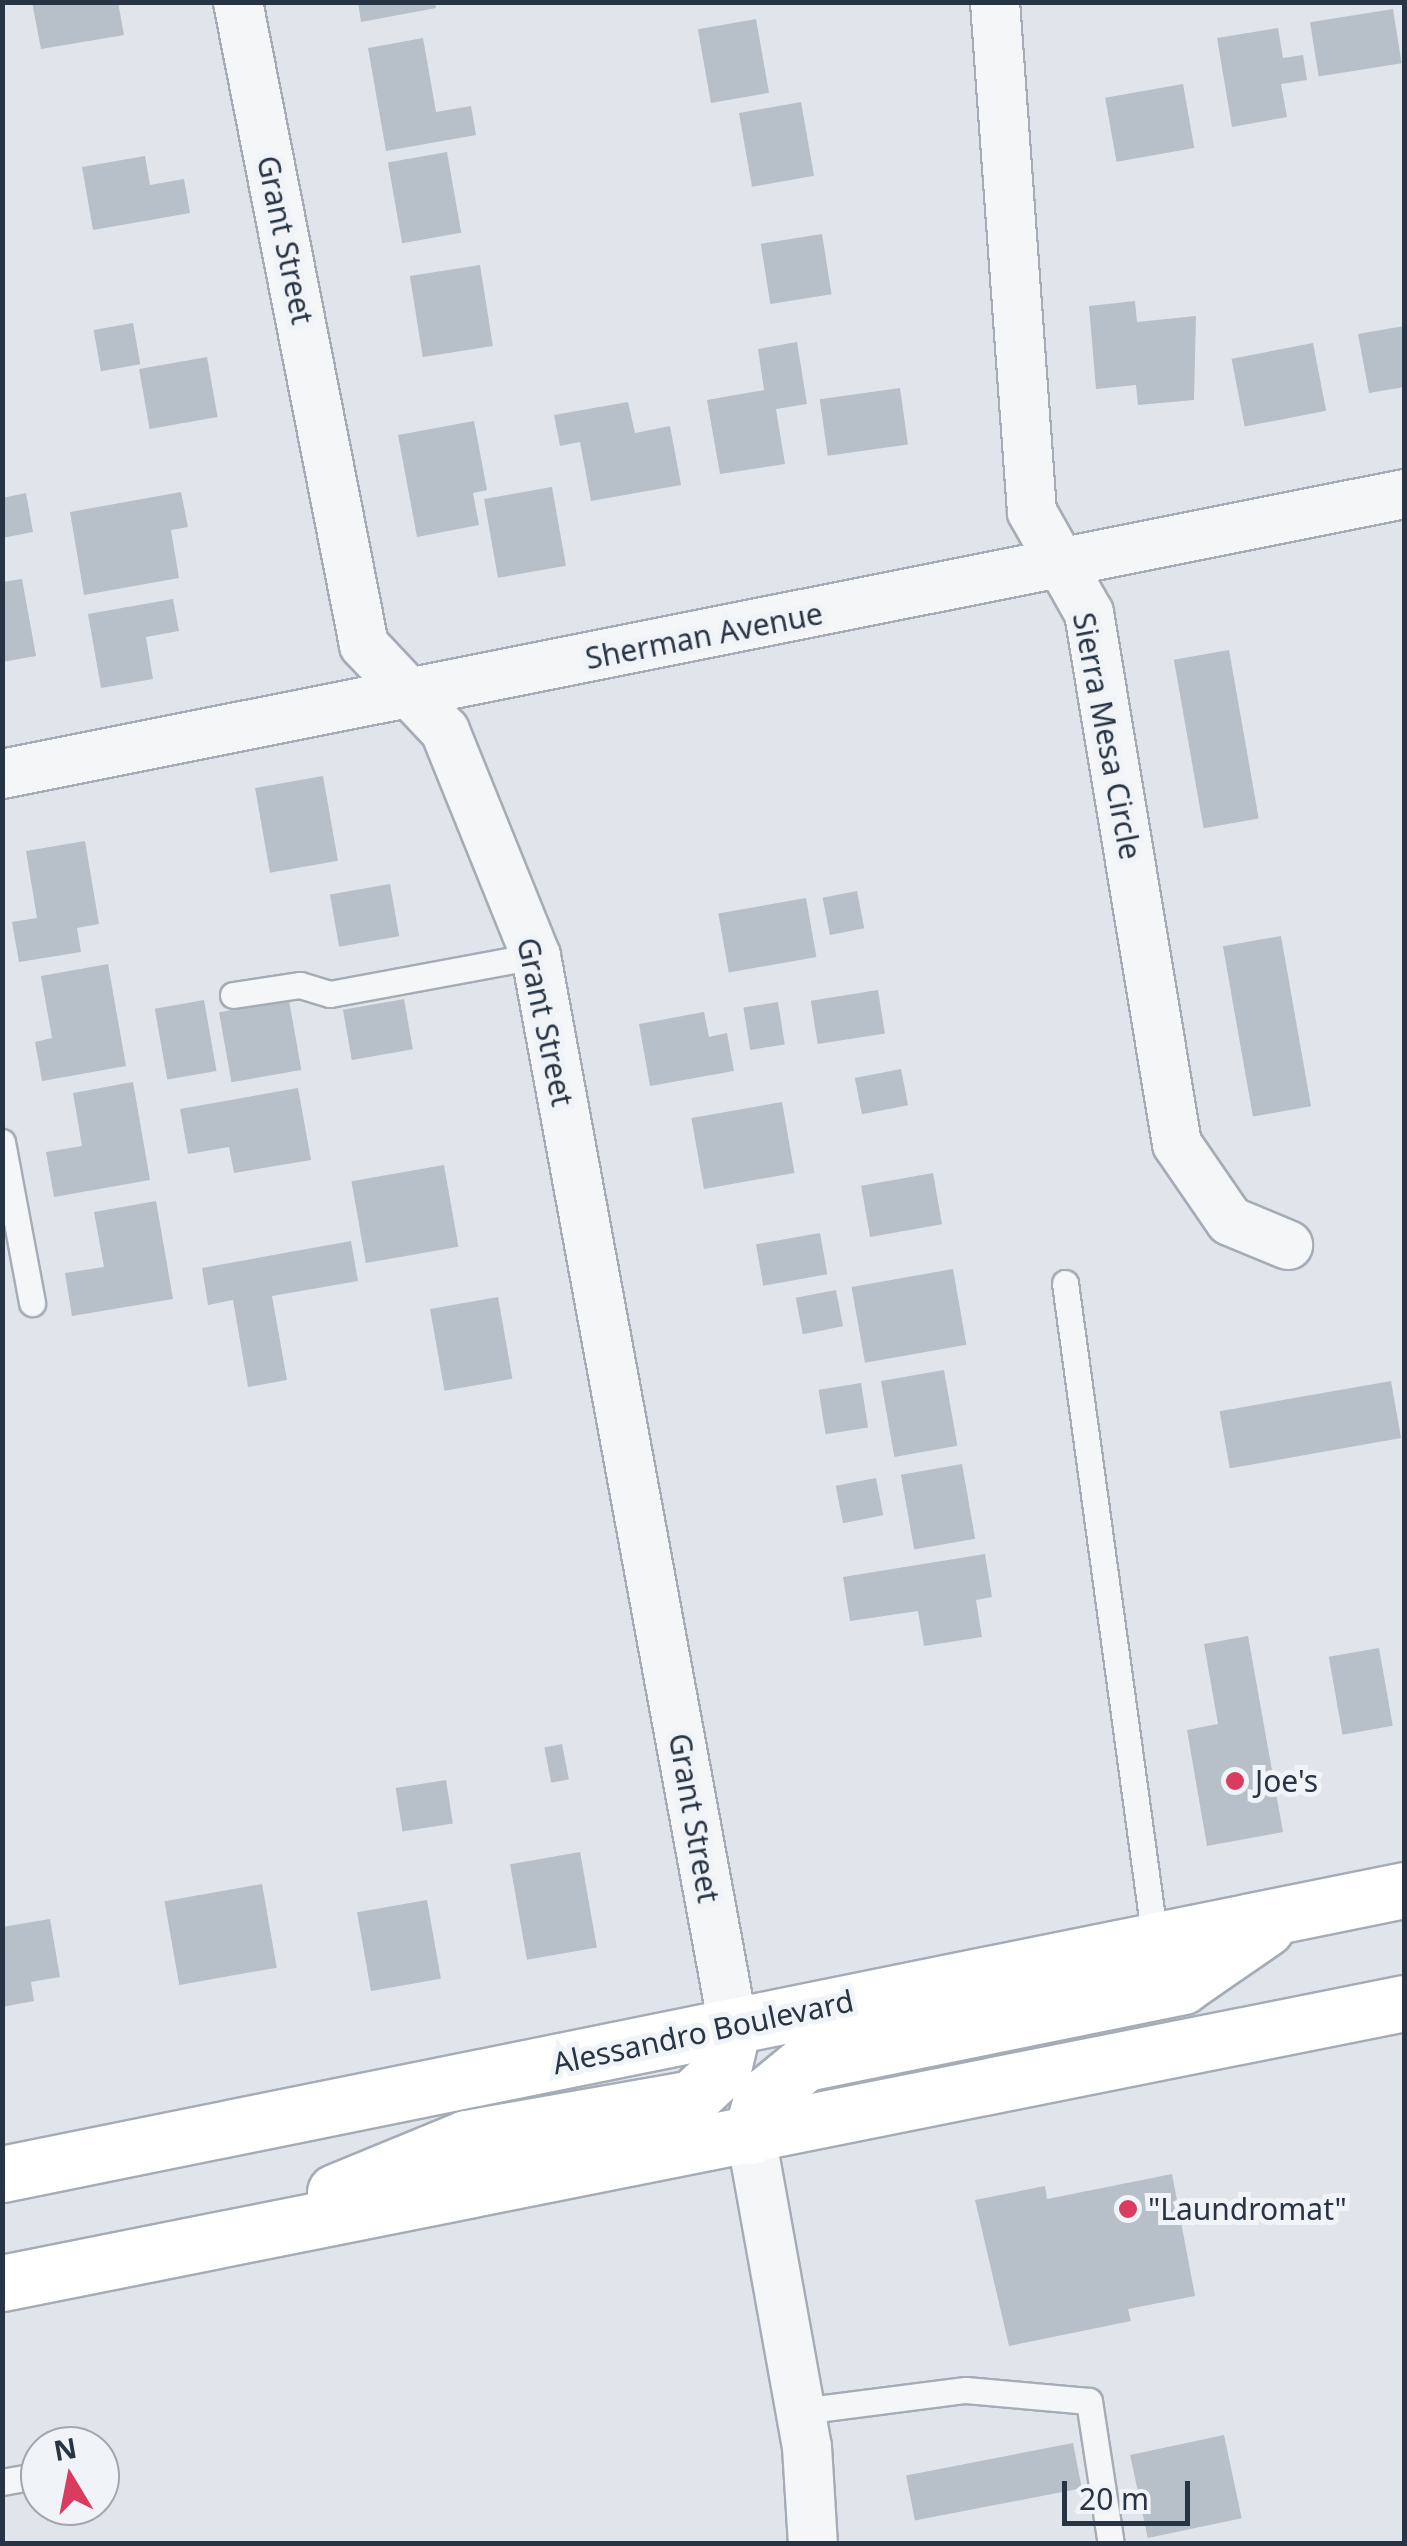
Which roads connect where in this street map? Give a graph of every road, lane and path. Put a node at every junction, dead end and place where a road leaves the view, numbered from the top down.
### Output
1 (238, 2) edge
2 (995, 2) edge
3 (1404, 494) edge
4 (1061, 563) junction
5 (408, 696) junction
6 (2, 774) edge
7 (536, 956) junction
8 (232, 995) dead end
9 (2, 1142) edge
10 (1288, 1245) dead end
11 (1065, 1283) dead end
12 (32, 1303) dead end
13 (1404, 1890) edge
14 (1286, 1914) junction
15 (1156, 1940) junction
16 (1404, 2003) edge
17 (733, 2026) junction
18 (751, 2136) junction
19 (2, 2174) edge
20 (220, 2240) junction
21 (2, 2283) edge
22 (800, 2411) junction
23 (813, 2544) edge
24 (1112, 2544) edge

1 - 5 street, Grant Street
2 - 4 street, Sierra Mesa Circle
3 - 4 street, Sherman Avenue
4 - 5 street, Sherman Avenue
4 - 10 street, Sierra Mesa Circle
5 - 6 street, Sherman Avenue
5 - 7 street, Grant Street
7 - 8 lane
7 - 17 street, Grant Street
9 - 12 lane
11 - 15 lane
13 - 14 main road, Alessandro Boulevard
14 - 15 main road, Alessandro Boulevard
14 - 18 main road
15 - 17 main road, Alessandro Boulevard
16 - 18 main road
17 - 19 main road, Alessandro Boulevard
17 - 20 main road
18 - 20 main road
18 - 22 street
20 - 21 main road
22 - 23 street
22 - 24 lane

